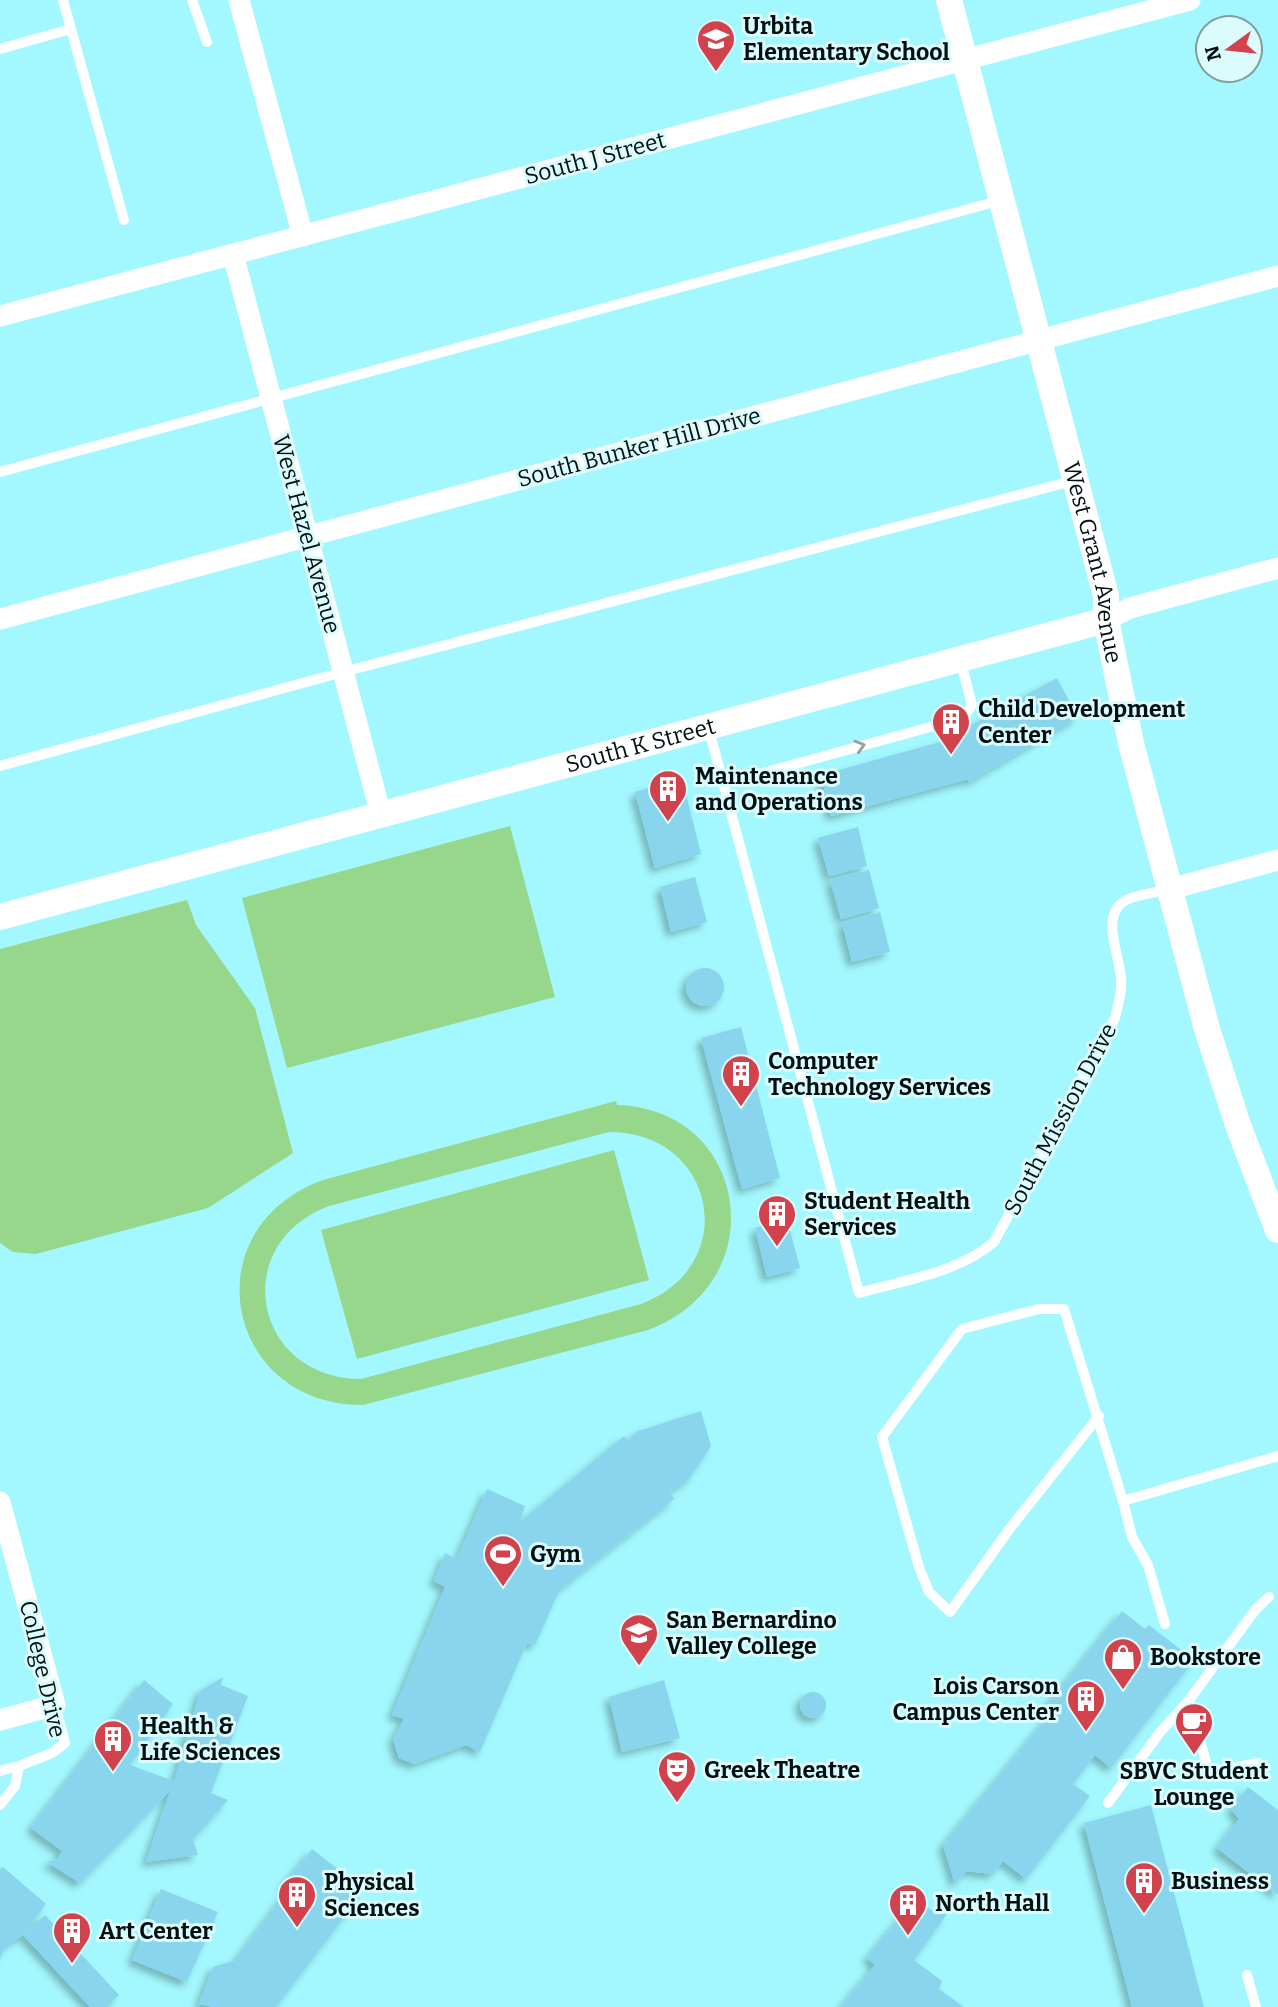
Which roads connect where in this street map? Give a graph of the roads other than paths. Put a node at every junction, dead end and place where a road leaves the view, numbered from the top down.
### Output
1 (62, 0) edge
2 (192, 0) edge
3 (239, 0) edge
4 (949, 0) edge
5 (1190, 0) edge
6 (71, 29) junction
7 (207, 42) dead end
8 (0, 49) edge
9 (964, 61) junction
10 (1002, 200) junction
11 (124, 220) dead end
12 (303, 236) junction
13 (233, 254) junction
14 (1278, 276) edge
15 (0, 316) edge
16 (1039, 340) junction
17 (271, 398) junction
18 (0, 472) edge
19 (1076, 480) junction
20 (309, 534) junction
21 (1278, 568) edge
22 (0, 619) edge
23 (1106, 620) junction
24 (960, 657) junction
25 (344, 673) junction
26 (708, 724) junction
27 (0, 766) edge
28 (723, 784) junction
29 (381, 815) junction
30 (1278, 860) edge
31 (1170, 890) junction
32 (0, 917) edge
33 (1278, 1230) edge
34 (1099, 1416) junction
35 (1278, 1457) edge
36 (1123, 1501) junction
37 (0, 1502) edge
38 (1269, 1597) dead end
39 (1166, 1624) dead end
40 (1189, 1700) junction
41 (55, 1705) junction
42 (0, 1720) edge
43 (1258, 1763) dead end
44 (19, 1766) junction
45 (0, 1771) edge
46 (1108, 1803) dead end
47 (0, 1805) edge
48 (1247, 1975) dead end
49 (1256, 2007) edge

1 - 6 lane
2 - 7 lane
3 - 12 street
4 - 9 street, West Grant Avenue
5 - 9 street, South J Street
6 - 8 lane
6 - 11 lane
9 - 10 street, West Grant Avenue
9 - 12 street, South J Street
10 - 16 street, West Grant Avenue
10 - 17 lane
12 - 13 street, South J Street
13 - 15 street, South J Street
13 - 17 street, West Hazel Avenue
14 - 16 street, South Bunker Hill Drive
16 - 19 street, West Grant Avenue
16 - 20 street, South Bunker Hill Drive
17 - 18 lane
17 - 20 street, West Hazel Avenue
19 - 23 street, West Grant Avenue
19 - 25 lane
20 - 22 street, South Bunker Hill Drive
20 - 25 street, West Hazel Avenue
21 - 23 street, South K Street
23 - 24 street, South K Street
23 - 31 street, West Grant Avenue
24 - 26 street, South K Street
28 -> 24 lane
25 - 27 lane
25 - 29 street, West Hazel Avenue
26 - 28 lane
26 - 29 street, South K Street
28 - 31 lane, South Mission Drive
29 - 32 street, South K Street
30 - 31 street
31 - 33 street, West Grant Avenue
34 - 34 lane
34 - 36 lane
35 - 36 lane
36 - 39 lane
37 - 41 street, College Drive
38 - 40 lane
40 - 43 lane
40 - 46 lane
41 - 42 street
41 - 44 lane, College Drive
44 - 45 lane
44 - 47 lane
48 - 49 lane

